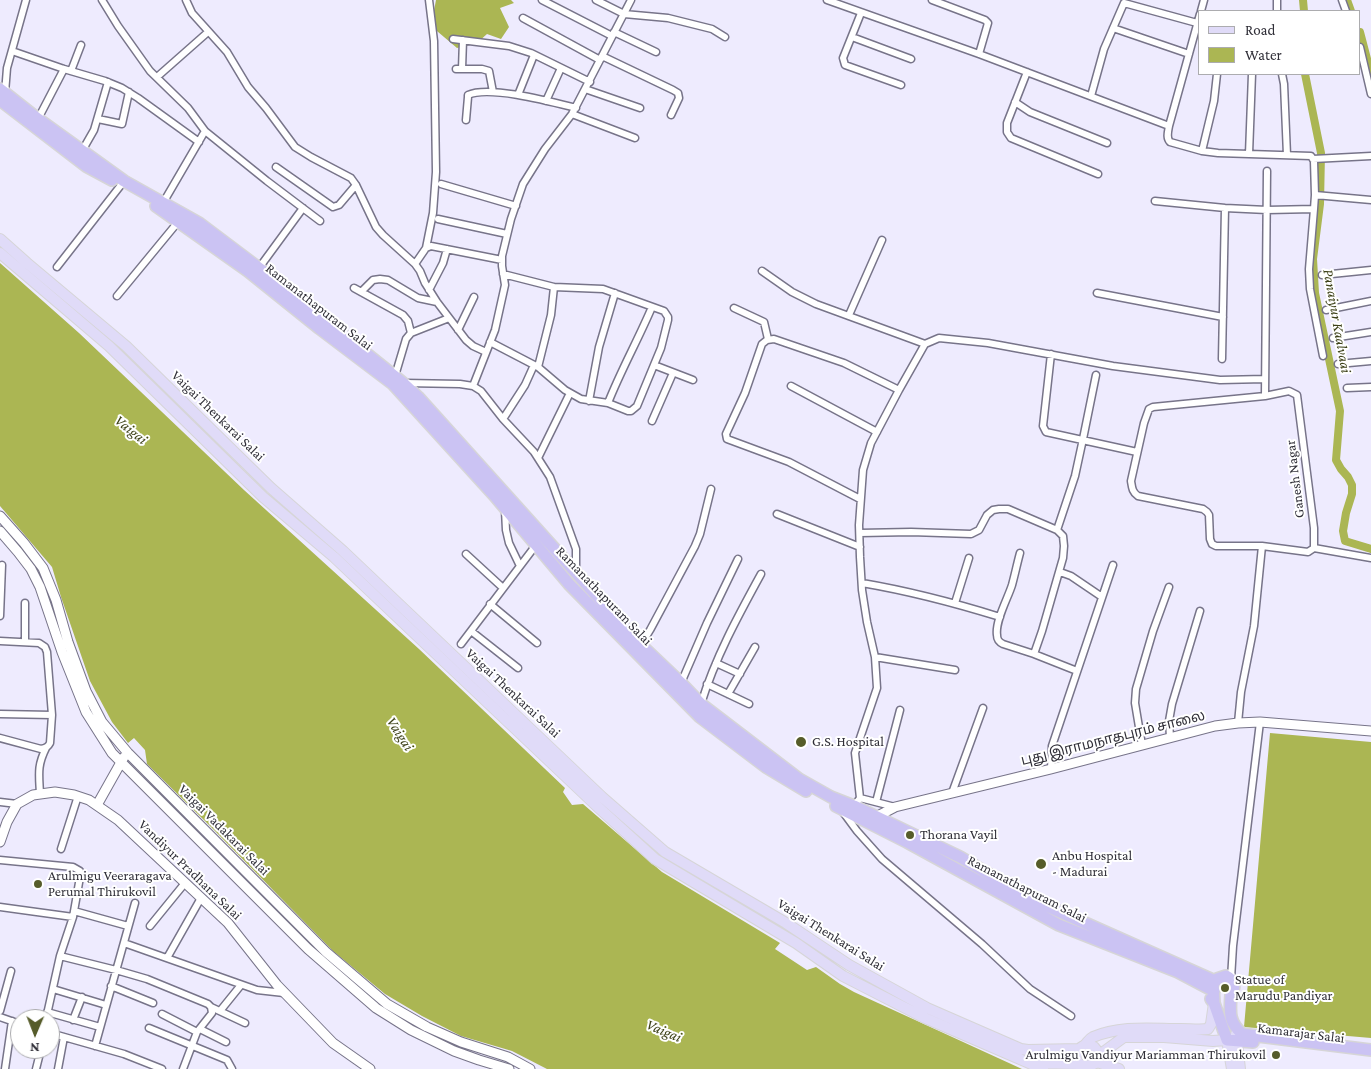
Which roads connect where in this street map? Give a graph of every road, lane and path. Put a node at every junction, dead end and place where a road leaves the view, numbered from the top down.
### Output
1 (26, 0) edge
2 (102, 0) edge
3 (186, 0) edge
4 (429, 0) edge
5 (542, 0) edge
6 (596, 0) edge
7 (631, 0) edge
8 (827, 0) edge
9 (932, 0) edge
10 (1124, 2) edge
11 (861, 13) junction
12 (624, 14) junction
13 (522, 18) dead end
14 (1198, 20) edge
15 (1197, 24) junction
16 (1113, 28) junction
17 (208, 32) junction
18 (613, 34) junction
19 (725, 37) dead end
20 (852, 37) junction
21 (453, 39) dead end
22 (462, 40) junction
23 (82, 45) dead end
24 (12, 51) junction
25 (1361, 51) edge
26 (656, 52) dead end
27 (979, 54) junction
28 (1189, 54) junction
29 (534, 55) junction
30 (601, 58) junction
31 (911, 59) dead end
32 (560, 68) junction
33 (67, 70) junction
34 (1027, 72) junction
35 (1218, 75) edge
36 (1252, 75) edge
37 (1282, 75) edge
38 (157, 78) junction
39 (108, 82) junction
40 (590, 82) junction
41 (901, 85) dead end
42 (585, 89) junction
43 (130, 92) junction
44 (493, 92) junction
45 (1371, 94) edge
46 (518, 95) junction
47 (1091, 96) junction
48 (1, 97) edge
49 (546, 101) junction
50 (1015, 102) junction
51 (640, 108) dead end
52 (574, 111) junction
53 (671, 115) dead end
54 (38, 119) junction
55 (98, 119) junction
56 (466, 120) dead end
57 (1169, 126) junction
58 (206, 130) junction
59 (635, 138) dead end
60 (199, 142) junction
61 (1107, 143) dead end
62 (82, 151) junction
63 (1202, 151) junction
64 (1249, 154) junction
65 (1286, 155) junction
66 (1371, 156) edge
67 (1315, 159) junction
68 (276, 167) dead end
69 (1267, 171) dead end
70 (1098, 174) dead end
71 (441, 184) dead end
72 (121, 185) junction
73 (356, 185) junction
74 (1319, 195) junction
75 (1371, 200) edge
76 (1155, 201) dead end
77 (163, 203) junction
78 (516, 206) junction
79 (303, 208) junction
80 (1225, 208) junction
81 (1314, 209) junction
82 (1267, 210) junction
83 (438, 219) dead end
84 (320, 221) dead end
85 (178, 222) junction
86 (508, 234) junction
87 (0, 239) edge
88 (882, 240) dead end
89 (426, 248) junction
90 (447, 249) junction
91 (0, 253) edge
92 (502, 260) junction
93 (415, 264) junction
94 (57, 267) dead end
95 (259, 268) junction
96 (1371, 270) edge
97 (762, 271) dead end
98 (503, 274) junction
99 (1322, 276) dead end
100 (554, 287) junction
101 (354, 288) dead end
102 (429, 290) junction
103 (361, 292) junction
104 (615, 293) junction
105 (1097, 293) dead end
106 (117, 296) dead end
107 (474, 297) dead end
108 (1371, 301) edge
109 (437, 302) junction
110 (652, 307) junction
111 (734, 308) dead end
112 (1326, 310) dead end
113 (849, 315) junction
114 (1223, 317) junction
115 (449, 318) junction
116 (458, 330) junction
117 (1371, 332) edge
118 (411, 333) junction
119 (1333, 338) dead end
120 (768, 340) junction
121 (490, 342) junction
122 (925, 344) junction
123 (486, 352) junction
124 (1051, 354) junction
125 (1323, 356) dead end
126 (1222, 358) dead end
127 (1371, 360) edge
128 (1338, 364) dead end
129 (654, 365) junction
130 (536, 366) junction
131 (673, 373) junction
132 (1096, 375) dead end
133 (399, 379) junction
134 (693, 380) dead end
135 (1265, 380) junction
136 (473, 386) junction
137 (791, 386) dead end
138 (1371, 387) edge
139 (1348, 388) dead end
140 (899, 390) junction
141 (570, 393) junction
142 (1265, 396) junction
143 (589, 401) junction
144 (608, 403) junction
145 (503, 419) junction
146 (652, 421) dead end
147 (877, 432) junction
148 (1083, 439) junction
149 (1137, 452) junction
150 (538, 458) junction
151 (711, 489) dead end
152 (860, 499) junction
153 (505, 508) junction
154 (776, 514) dead end
155 (0, 516) edge
156 (1057, 530) junction
157 (0, 531) edge
158 (860, 533) junction
159 (536, 545) junction
160 (1262, 546) junction
161 (860, 547) junction
162 (1314, 548) junction
163 (1020, 553) dead end
164 (466, 554) dead end
165 (969, 558) dead end
166 (1371, 558) edge
167 (738, 559) dead end
168 (2, 565) dead end
169 (1113, 565) dead end
170 (520, 566) junction
171 (576, 572) junction
172 (1060, 572) junction
173 (761, 574) dead end
174 (862, 583) junction
175 (569, 584) junction
176 (1169, 587) dead end
177 (502, 588) junction
178 (1102, 597) junction
179 (25, 603) dead end
180 (490, 604) junction
181 (955, 604) junction
182 (1200, 611) dead end
183 (0, 616) edge
184 (1000, 617) junction
185 (471, 631) junction
186 (0, 641) edge
187 (24, 642) junction
188 (537, 643) dead end
189 (461, 644) dead end
190 (641, 645) junction
191 (755, 647) dead end
192 (1034, 654) junction
193 (874, 658) junction
194 (716, 663) junction
195 (518, 668) dead end
196 (955, 670) dead end
197 (1077, 671) junction
198 (740, 674) junction
199 (682, 684) junction
200 (707, 684) junction
201 (728, 694) junction
202 (700, 704) junction
203 (748, 704) dead end
204 (983, 708) dead end
205 (900, 710) dead end
206 (0, 714) edge
207 (52, 715) junction
208 (1260, 722) junction
209 (1238, 723) junction
210 (1371, 732) edge
211 (1170, 737) junction
212 (0, 738) edge
213 (1142, 745) junction
214 (46, 748) junction
215 (128, 753) junction
216 (121, 761) junction
217 (1051, 769) junction
218 (952, 793) junction
219 (40, 794) junction
220 (78, 796) junction
221 (831, 797) junction
222 (0, 802) edge
223 (857, 802) junction
224 (876, 802) junction
225 (17, 804) junction
226 (97, 805) junction
227 (895, 807) junction
228 (839, 808) junction
229 (872, 819) junction
230 (0, 842) edge
231 (61, 849) dead end
232 (0, 860) edge
233 (184, 882) junction
234 (201, 898) junction
235 (135, 903) dead end
236 (0, 907) edge
237 (74, 914) junction
238 (128, 926) junction
239 (150, 926) dead end
240 (124, 943) junction
241 (60, 956) junction
242 (167, 958) junction
243 (116, 970) junction
244 (12, 971) dead end
245 (1231, 979) junction
246 (1199, 984) junction
247 (241, 985) junction
248 (112, 986) junction
249 (1214, 986) junction
250 (53, 989) junction
251 (284, 993) junction
252 (82, 997) junction
253 (153, 1003) dead end
254 (1214, 1003) junction
255 (106, 1005) junction
256 (211, 1007) junction
257 (48, 1009) edge
258 (220, 1011) junction
259 (0, 1012) edge
260 (162, 1014) dead end
261 (1071, 1016) dead end
262 (60, 1018) edge
263 (73, 1020) junction
264 (245, 1023) dead end
265 (100, 1028) junction
266 (149, 1028) dead end
267 (1235, 1028) junction
268 (198, 1031) junction
269 (10, 1035) edge
270 (60, 1037) edge
271 (64, 1038) junction
272 (1232, 1040) junction
273 (226, 1042) dead end
274 (191, 1044) junction
275 (95, 1046) junction
276 (1082, 1047) junction
277 (1371, 1050) edge
278 (1371, 1058) edge
279 (1029, 1062) junction
280 (1095, 1063) edge
281 (1078, 1064) junction
282 (367, 1068) edge
283 (5, 1069) edge
284 (58, 1069) edge
285 (162, 1069) edge
286 (183, 1069) edge
287 (232, 1069) edge
288 (509, 1069) edge
289 (530, 1069) edge
290 (1043, 1069) edge
291 (1119, 1069) edge
292 (1232, 1069) edge
293 (1240, 1069) edge

1 - 24 street
2 - 38 street
3 - 17 street
4 - 89 street
5 - 18 street
6 - 12 street
7 - 12 street
8 - 11 street
9 - 27 street
10 - 15 street
10 - 16 street
11 - 20 street
11 - 27 street
12 - 18 street
12 - 19 street
13 - 30 street
14 - 15 street
15 - 28 street
16 - 28 street
16 - 47 street
17 - 38 street
17 - 73 street
18 - 26 street
18 - 30 street
20 - 31 street
20 - 41 street
21 - 22 street
22 - 29 street
22 - 44 street
23 - 33 street
24 - 33 street
24 - 48 street
25 - 45 street
27 - 34 street
28 - 57 street
29 - 32 street
29 - 46 street
30 - 40 street
30 - 53 street
32 - 40 street
32 - 49 street
33 - 39 street
33 - 54 street
34 - 47 street
34 - 50 street
35 - 63 street
36 - 64 street
37 - 65 street
38 - 58 street
39 - 43 street
39 - 55 street
40 - 42 street
42 - 51 street
42 - 52 street
43 - 55 street
43 - 60 street
44 - 46 street
44 - 56 street
46 - 49 street
47 - 57 street
48 - 54 highway, Ramanathapuram Salai
48 - 72 highway, Ramanathapuram Salai
49 - 52 street
50 - 61 street
50 - 70 street
52 - 59 street
52 - 78 street
54 - 62 highway, Ramanathapuram Salai
55 - 62 street
57 - 63 street
58 - 60 street
58 - 79 street
60 - 77 street
62 - 77 highway, Ramanathapuram Salai
63 - 64 street
64 - 65 street
65 - 67 street
66 - 67 street
67 - 74 street
68 - 73 street
69 - 82 street
71 - 78 street
72 - 85 highway, Ramanathapuram Salai
72 - 94 street
73 - 93 street
74 - 75 street
74 - 81 street
76 - 80 street
77 - 95 highway, Ramanathapuram Salai
78 - 86 street
79 - 84 street
79 - 95 street
80 - 82 street
80 - 114 street
81 - 82 street
81 - 125 street
82 - 135 street
83 - 86 street
85 - 106 street
85 - 153 highway, Ramanathapuram Salai
86 - 92 street
87 - 276 main road, Vaigai Thenkarai Salai
88 - 113 street
89 - 90 street
89 - 93 street
90 - 92 street
90 - 102 street
91 - 279 main road, Vaigai Thenkarai Salai
92 - 98 street
93 - 102 street
95 - 133 highway, Ramanathapuram Salai
96 - 99 street
97 - 113 street
98 - 100 street
98 - 121 street
100 - 104 street
100 - 130 street
101 - 103 street
102 - 109 street
103 - 109 street
103 - 118 street
104 - 110 street
104 - 143 street
105 - 114 street
107 - 116 street
108 - 112 street
109 - 115 street
110 - 129 street
110 - 144 street
111 - 120 street
113 - 122 street
114 - 126 street
115 - 116 street
115 - 118 street
116 - 123 street
117 - 119 street
118 - 133 street
120 - 140 street
120 - 152 street
121 - 123 street
121 - 130 street
122 - 124 street
122 - 140 street
123 - 136 street
124 - 135 street
124 - 148 street
127 - 128 street
129 - 131 street
129 - 144 street
130 - 141 street
130 - 145 street
131 - 134 street
131 - 146 street
132 - 148 street
133 - 136 street
133 - 171 highway, Ramanathapuram Salai
135 - 142 street
136 - 145 street
137 - 147 street
138 - 139 street
140 - 147 street
141 - 143 street
141 - 150 street
142 - 149 street
142 - 162 street, Ganesh Nagar
143 - 144 street
145 - 150 street
147 - 152 street
148 - 149 street
148 - 156 street
149 - 160 street
150 - 171 street
151 - 190 street
152 - 158 street
153 - 159 highway, Ramanathapuram Salai
153 - 170 street
154 - 161 street
155 - 215 street, Vaigai Vadakarai Salai
156 - 158 street
156 - 172 street
157 - 216 street, Vaigai Vadakarai Salai
158 - 161 street
159 - 170 street
159 - 175 highway, Ramanathapuram Salai
160 - 162 street
160 - 209 street
161 - 174 street
162 - 166 street
163 - 184 street
164 - 177 street
165 - 181 street
167 - 199 street
168 - 183 street
169 - 178 street
170 - 177 street
171 - 175 street
171 - 190 highway, Ramanathapuram Salai
172 - 178 street
172 - 192 street
173 - 194 street
174 - 181 street
174 - 193 street
175 - 228 highway, Ramanathapuram Salai
176 - 213 street
177 - 180 street
178 - 197 street
179 - 187 street
180 - 185 street
180 - 188 street
181 - 184 street
182 - 211 street
184 - 192 street
185 - 189 street
185 - 195 street
186 - 187 street
187 - 207 street
190 - 199 highway, Ramanathapuram Salai
191 - 198 street
192 - 197 street
193 - 196 street
193 - 223 street
194 - 198 street
194 - 200 street
197 - 217 street
198 - 201 street
199 - 202 highway, Ramanathapuram Salai
200 - 201 street
200 - 202 street
201 - 203 street
202 - 221 highway, Ramanathapuram Salai
204 - 218 street
205 - 224 street
206 - 207 street
207 - 214 street
208 - 209 street, புது இராமநாதபுரம் சாலை
208 - 210 street, புது இராமநாதபுரம் சாலை
208 - 245 street
209 - 211 street, புது இராமநாதபுரம் சாலை
211 - 213 street, புது இராமநாதபுரம் சாலை
212 - 214 street
213 - 217 street, புது இராமநாதபுரம் சாலை
214 - 219 street
215 - 216 street
215 - 289 street, Vaigai Vadakarai Salai
216 - 226 street
216 - 288 street, Vaigai Vadakarai Salai
217 - 218 street, புது இராமநாதபுரம் சாலை
218 - 227 street, புது இராமநாதபுரம் சாலை
219 - 220 street, Vandiyur Pradhana Salai
219 - 225 street, Vandiyur Pradhana Salai
220 - 226 street, Vandiyur Pradhana Salai
220 - 231 street
221 - 223 highway, Ramanathapuram Salai
221 - 228 street
222 - 225 street
223 - 224 street
223 - 229 highway, Ramanathapuram Salai
224 - 227 street
225 - 230 street
226 - 233 street, Vandiyur Pradhana Salai
227 - 229 street, புது இராமநாதபுரம் சாலை
228 - 229 highway, Ramanathapuram Salai
228 - 261 street
229 - 246 highway, Ramanathapuram Salai
229 - 249 highway, Ramanathapuram Salai
232 - 237 street
233 - 234 street, Vandiyur Pradhana Salai
233 - 239 street
234 - 242 street
234 - 251 street, Vandiyur Pradhana Salai
235 - 238 street
236 - 237 street
237 - 238 street
237 - 241 street
238 - 240 street
240 - 242 street
240 - 243 street
241 - 243 street
241 - 250 street
242 - 247 street
243 - 248 street
243 - 256 street
244 - 259 street
245 - 249 highway
245 - 267 highway
246 - 249 highway
246 - 254 highway, Ramanathapuram Salai
247 - 251 street
247 - 258 street
248 - 253 street
248 - 255 street
249 - 254 highway
250 - 252 street
250 - 257 street
251 - 282 street, Vandiyur Pradhana Salai
252 - 255 street
252 - 263 street
254 - 272 highway, Ramanathapuram Salai
254 - 276 main road, Vaigai Thenkarai Salai
255 - 265 street
256 - 258 street
256 - 268 street
258 - 264 street
260 - 268 street
262 - 263 street
263 - 265 street
265 - 275 street
266 - 274 street
267 - 272 main road
267 - 277 highway, Kamarajar Salai
268 - 273 street
268 - 274 street
269 - 283 street
270 - 271 street
271 - 275 street
271 - 284 street
272 - 278 highway, Kamarajar Salai
272 - 280 main road
272 - 292 main road
272 - 293 main road
274 - 286 street
274 - 287 street
275 - 285 street
276 - 280 main road
276 - 281 main road
279 - 281 main road, Vaigai Thenkarai Salai
279 - 290 main road, Vaigai Thenkarai Salai
280 - 281 main road
280 - 291 main road

